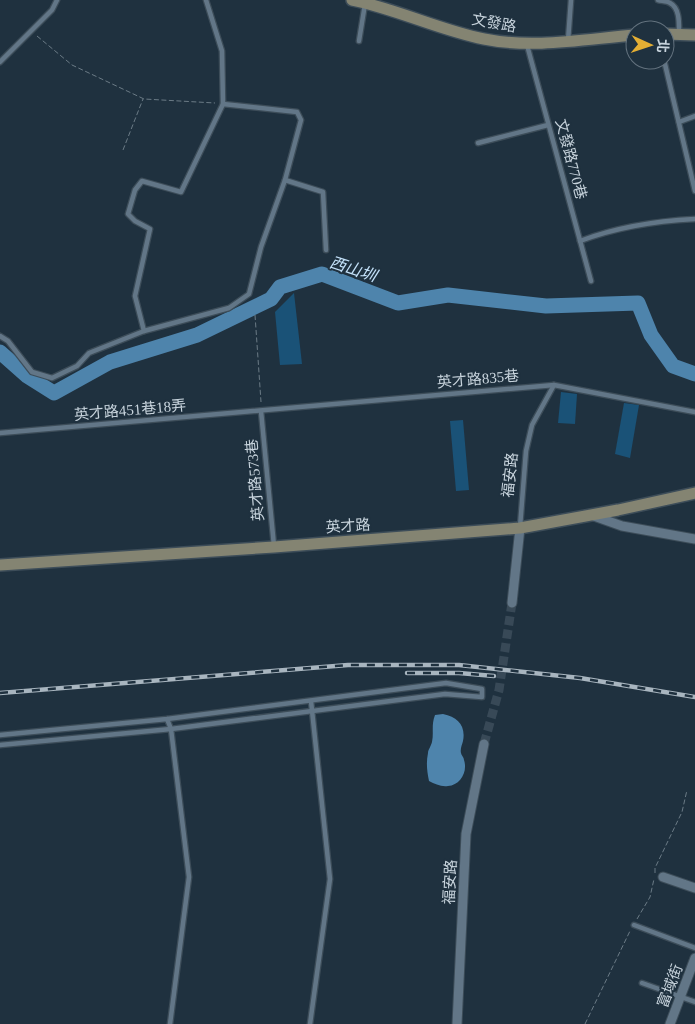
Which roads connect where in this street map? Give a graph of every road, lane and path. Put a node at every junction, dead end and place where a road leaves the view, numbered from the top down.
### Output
1 (58, 0) edge
2 (352, 0) edge
3 (570, 0) edge
4 (658, 0) edge
5 (208, 1) edge
6 (365, 3) junction
7 (30, 31) junction
8 (675, 35) edge
9 (678, 35) junction
10 (695, 35) edge
11 (625, 36) edge
12 (359, 41) dead end
13 (568, 41) junction
14 (526, 43) junction
15 (0, 62) edge
16 (666, 70) edge
17 (144, 99) junction
18 (223, 104) junction
19 (695, 116) edge
20 (679, 122) junction
21 (548, 125) junction
22 (478, 143) dead end
23 (123, 150) dead end
24 (286, 180) junction
25 (695, 191) edge
26 (695, 219) edge
27 (580, 241) junction
28 (326, 250) dead end
29 (591, 281) dead end
30 (254, 315) dead end
31 (144, 331) junction
32 (0, 336) edge
33 (554, 385) junction
34 (262, 411) junction
35 (695, 412) edge
36 (0, 433) edge
37 (695, 493) edge
38 (590, 515) junction
39 (520, 528) junction
40 (695, 539) edge
41 (274, 547) junction
42 (0, 564) edge
43 (512, 603) tunnel mouth
44 (311, 700) junction
45 (313, 712) junction
46 (167, 719) junction
47 (171, 730) junction
48 (0, 735) edge
49 (484, 744) tunnel mouth
50 (0, 745) edge
51 (687, 790) dead end
52 (662, 877) dead end
53 (695, 888) edge
54 (634, 925) junction
55 (695, 948) edge
56 (695, 958) edge
57 (642, 983) dead end
58 (681, 996) junction
59 (695, 1002) edge
60 (170, 1024) edge
61 (310, 1024) edge
62 (457, 1024) edge
63 (585, 1024) edge
64 (670, 1024) edge

1 - 7 lane
2 - 6 street, 文發路
3 - 13 lane
4 - 9 lane
5 - 18 lane
6 - 12 lane
6 - 14 street, 文發路
7 - 15 lane
7 - 17 path
8 - 9 street
9 - 10 street
11 - 13 street, 文發路
13 - 14 street, 文發路
14 - 21 lane, 文發路770巷
16 - 20 lane
17 - 18 path
17 - 23 path
18 - 24 lane
18 - 31 lane
19 - 20 lane
20 - 25 lane
21 - 22 lane
21 - 27 lane, 文發路770巷
24 - 28 lane
24 - 31 lane
26 - 27 lane
27 - 29 lane, 文發路770巷
30 - 34 path
31 - 32 lane
33 - 34 lane, 英才路835巷
33 - 35 lane, 英才路835巷
33 - 39 lane, 福安路
34 - 36 lane, 英才路451巷18弄
34 - 41 lane, 英才路573巷
37 - 38 street, 英才路
38 - 39 street, 英才路
38 - 40 street
39 - 41 street, 英才路
39 - 43 street, 福安路
41 - 42 street, 英才路
44 - 45 lane
44 - 45 lane
44 - 46 lane
45 - 47 lane
45 - 61 lane
46 - 47 lane
46 - 48 lane
47 - 50 lane
47 - 60 lane
49 - 62 street, 福安路
51 - 54 path
52 - 53 street
54 - 55 lane
54 - 63 path
56 - 58 street, 富域街
57 - 58 lane
58 - 59 lane
58 - 64 street, 富域街

